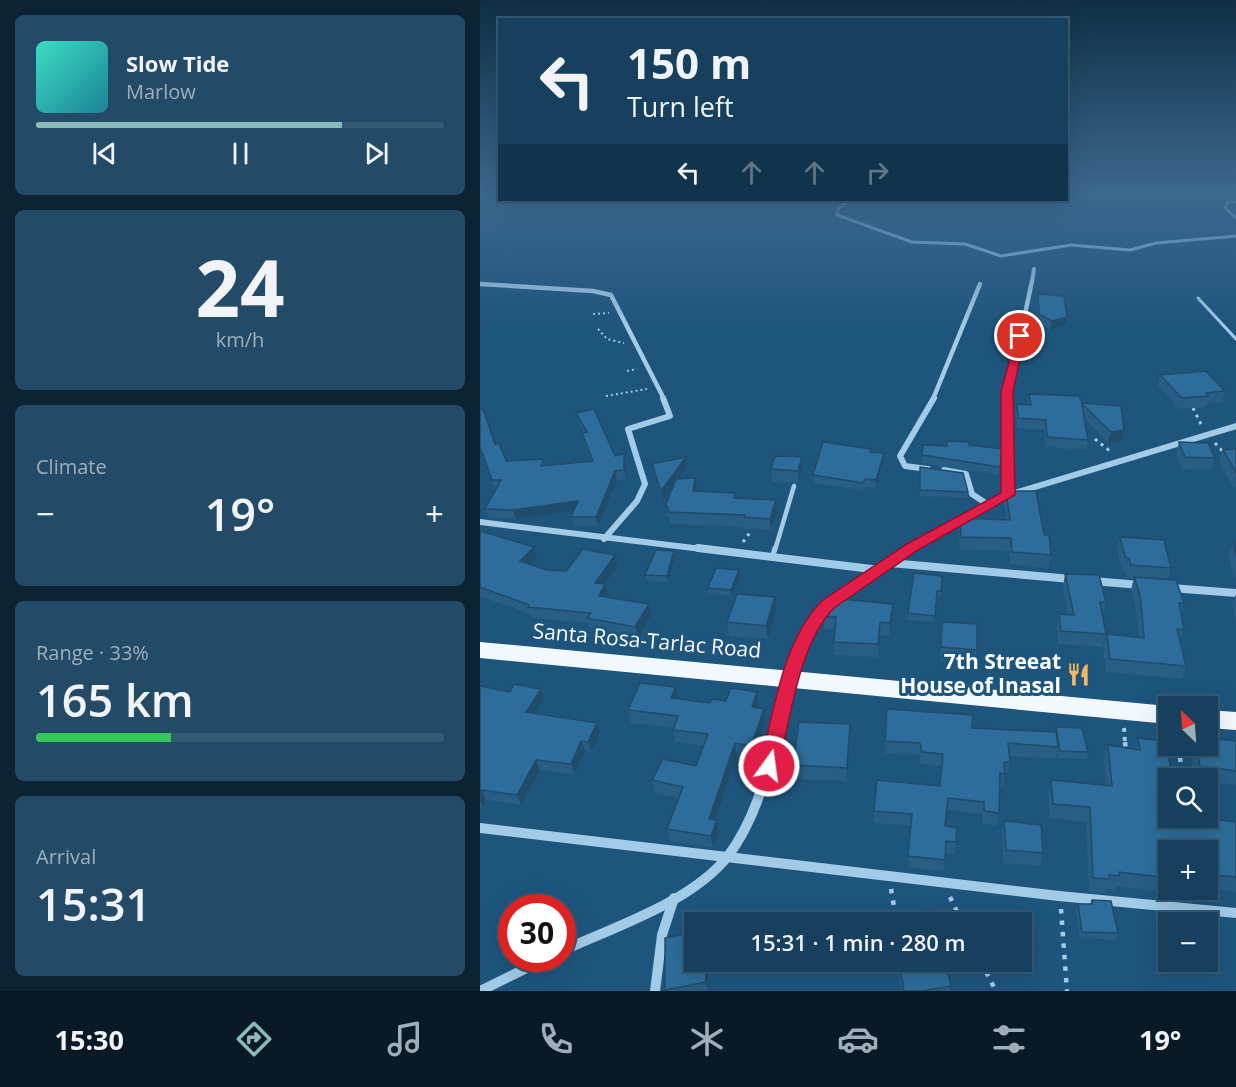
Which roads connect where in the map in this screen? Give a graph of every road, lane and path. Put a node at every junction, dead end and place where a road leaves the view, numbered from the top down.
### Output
1 (1034, 269) dead end
2 (480, 284) edge
3 (980, 284) dead end
4 (1198, 298) dead end
5 (598, 328) dead end
6 (1236, 339) edge
7 (638, 345) junction
8 (658, 387) junction
9 (606, 396) dead end
10 (1192, 408) edge
11 (1236, 426) edge
12 (1207, 434) junction
13 (1095, 439) dead end
14 (1122, 460) junction
15 (1230, 460) edge
16 (794, 486) dead end
17 (1008, 495) junction
18 (987, 504) junction
19 (480, 522) edge
20 (604, 539) junction
21 (772, 558) junction
22 (890, 563) junction
23 (880, 570) junction
24 (1151, 586) edge
25 (1162, 587) edge
26 (1236, 593) edge
27 (480, 651) edge
28 (790, 680) junction
29 (1123, 711) junction
30 (1158, 714) edge
31 (1218, 719) edge
32 (1236, 721) edge
33 (1126, 756) edge
34 (480, 828) edge
35 (727, 858) junction
36 (888, 876) junction
37 (943, 882) junction
38 (1059, 896) junction
39 (674, 898) junction
40 (895, 912) edge
41 (958, 912) edge
42 (1236, 914) edge
43 (576, 944) edge
44 (519, 972) edge
45 (986, 972) edge
46 (480, 991) edge
47 (655, 991) edge
48 (996, 991) edge
49 (1067, 991) edge

1 - 17 street
2 - 7 street
3 - 18 street
4 - 6 lane
5 - 7 path
7 - 8 street
8 - 9 path
8 - 20 street
10 - 12 path
11 - 12 street
12 - 14 street
12 - 15 path
13 - 14 path
14 - 17 street
16 - 21 lane
17 - 18 street
18 - 22 street
19 - 20 street
20 - 21 street
21 - 23 street
22 - 23 street
22 - 24 street
23 - 28 street
25 - 26 street
27 - 28 highway, Santa Rosa-Tarlac Road
28 - 29 highway, Santa Rosa-Tarlac Road
28 - 35 street
29 - 30 highway, Santa Rosa-Tarlac Road
29 - 33 path
31 - 32 highway
34 - 35 street
35 - 36 street
35 - 39 street
36 - 37 street
36 - 40 path
37 - 38 street
37 - 41 path
38 - 42 street
38 - 49 path
39 - 43 street
39 - 47 street
44 - 46 street
45 - 48 path

